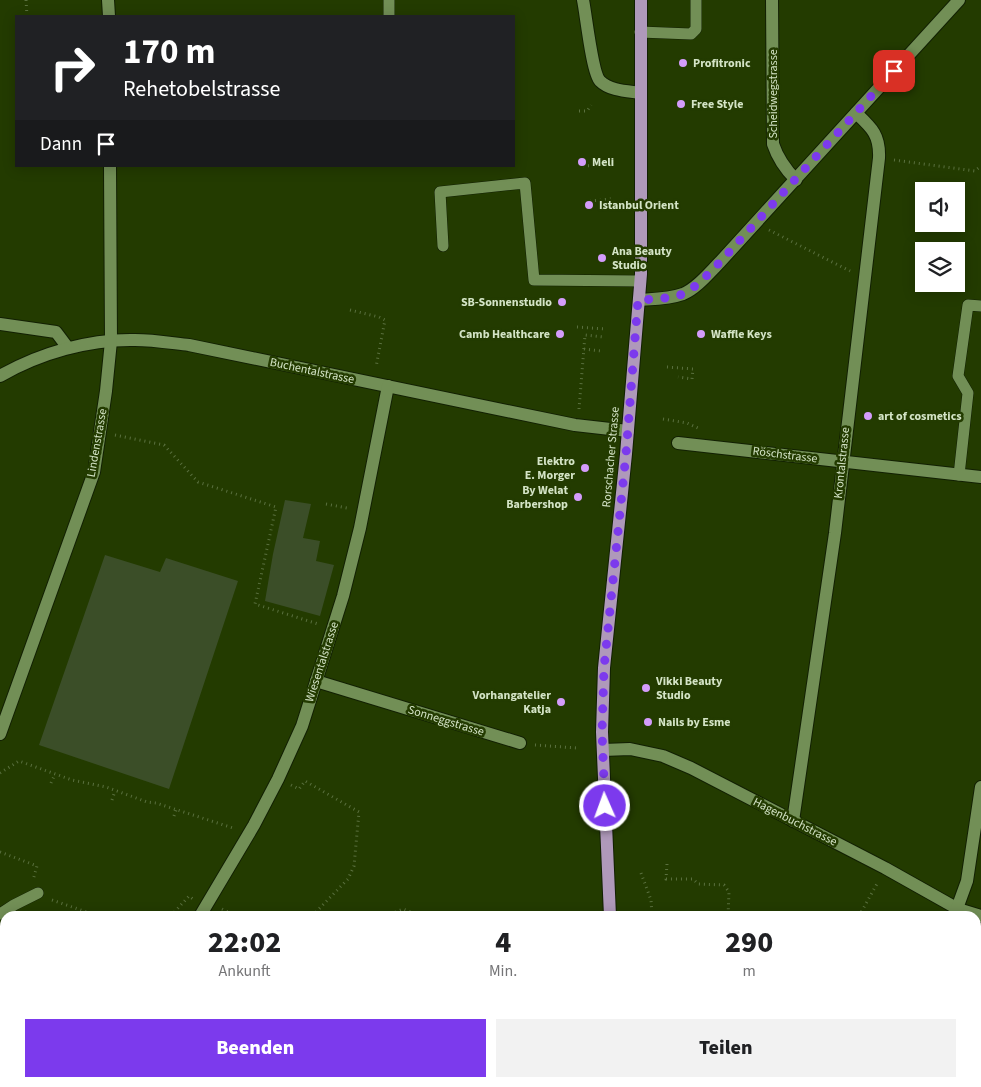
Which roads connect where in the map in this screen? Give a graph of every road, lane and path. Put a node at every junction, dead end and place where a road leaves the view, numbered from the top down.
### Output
1 (26, 0) edge
2 (108, 0) edge
3 (388, 0) edge
4 (583, 0) edge
5 (641, 0) edge
6 (696, 0) edge
7 (772, 0) edge
8 (959, 0) edge
9 (27, 15) edge
10 (108, 15) edge
11 (389, 15) edge
12 (640, 32) junction
13 (641, 93) junction
14 (591, 105) dead end
15 (579, 111) dead end
16 (856, 113) junction
17 (879, 158) junction
18 (610, 165) dead end
19 (583, 166) dead end
20 (981, 166) edge
21 (110, 167) edge
22 (796, 180) junction
23 (611, 199) dead end
24 (590, 200) dead end
25 (766, 229) dead end
26 (443, 246) dead end
27 (853, 273) dead end
28 (640, 282) junction
29 (638, 300) junction
30 (981, 306) edge
31 (350, 310) dead end
32 (0, 324) edge
33 (577, 327) dead end
34 (605, 329) dead end
35 (604, 337) dead end
36 (111, 341) junction
37 (68, 348) junction
38 (584, 349) junction
39 (601, 351) dead end
40 (667, 366) dead end
41 (375, 371) dead end
42 (0, 376) edge
43 (678, 377) dead end
44 (388, 386) junction
45 (578, 409) dead end
46 (663, 419) dead end
47 (628, 431) junction
48 (702, 431) dead end
49 (111, 435) dead end
50 (678, 443) dead end
51 (842, 462) junction
52 (959, 475) junction
53 (981, 477) edge
54 (326, 504) dead end
55 (350, 509) dead end
56 (321, 625) dead end
57 (316, 681) junction
58 (0, 734) edge
59 (520, 743) joint
60 (577, 748) dead end
61 (603, 750) junction
62 (0, 773) edge
63 (55, 774) junction
64 (51, 783) dead end
65 (288, 784) dead end
66 (981, 786) edge
67 (115, 791) junction
68 (112, 800) dead end
69 (176, 810) junction
70 (174, 816) dead end
71 (794, 821) junction
72 (233, 828) dead end
73 (0, 852) edge
74 (667, 864) dead end
75 (885, 868) junction
76 (641, 873) dead end
77 (37, 894) junction
78 (194, 899) dead end
79 (6, 911) edge
80 (84, 911) edge
81 (176, 911) edge
82 (203, 911) edge
83 (317, 911) edge
84 (610, 911) edge
85 (652, 911) edge
86 (728, 911) edge
87 (862, 911) edge
88 (954, 911) edge
89 (956, 911) edge

1 - 9 path
2 - 10 street
3 - 11 lane
4 - 13 street
5 - 12 main road, Rorschacher Strasse
6 - 12 lane
7 - 22 street, Scheidwegstrasse
8 - 16 street
12 - 13 main road, Rorschacher Strasse
13 - 28 main road, Rorschacher Strasse
14 - 15 path
16 - 17 street, Krontalstrasse
16 - 22 street
17 - 20 path
17 - 51 street, Krontalstrasse
18 - 19 path
21 - 36 street, Lindenstrasse
22 - 29 street
23 - 24 path
25 - 27 path
26 - 28 lane
28 - 29 main road, Rorschacher Strasse
29 - 47 main road, Rorschacher Strasse
30 - 52 lane
31 - 41 path
32 - 37 street
33 - 34 path
35 - 38 path
36 - 37 street, Buchentalstrasse
36 - 44 street, Buchentalstrasse
36 - 58 street, Lindenstrasse
37 - 42 street, Buchentalstrasse
38 - 39 path
38 - 45 path
40 - 43 path
44 - 47 street, Buchentalstrasse
44 - 57 street, Wiesentalstrasse
46 - 48 path
47 - 61 main road, Rorschacher Strasse
49 - 56 path
50 - 51 street, Röschstrasse
51 - 52 street, Röschstrasse
51 - 71 street, Krontalstrasse
52 - 53 street, Röschstrasse
54 - 55 path
57 - 59 street, Sonneggstrasse
57 - 82 street, Wiesentalstrasse
59 - 60 path
61 - 71 street, Hagenbuchstrasse
61 - 84 main road, Rorschacher Strasse
62 - 63 path
63 - 64 path
63 - 67 path
65 - 83 path
66 - 89 street
67 - 68 path
67 - 69 path
69 - 70 path
69 - 72 path
71 - 75 street, Hagenbuchstrasse
73 - 77 path
74 - 86 path
75 - 87 path
75 - 88 street, Hagenbuchstrasse
76 - 85 path
77 - 79 lane
77 - 80 path
78 - 81 path

